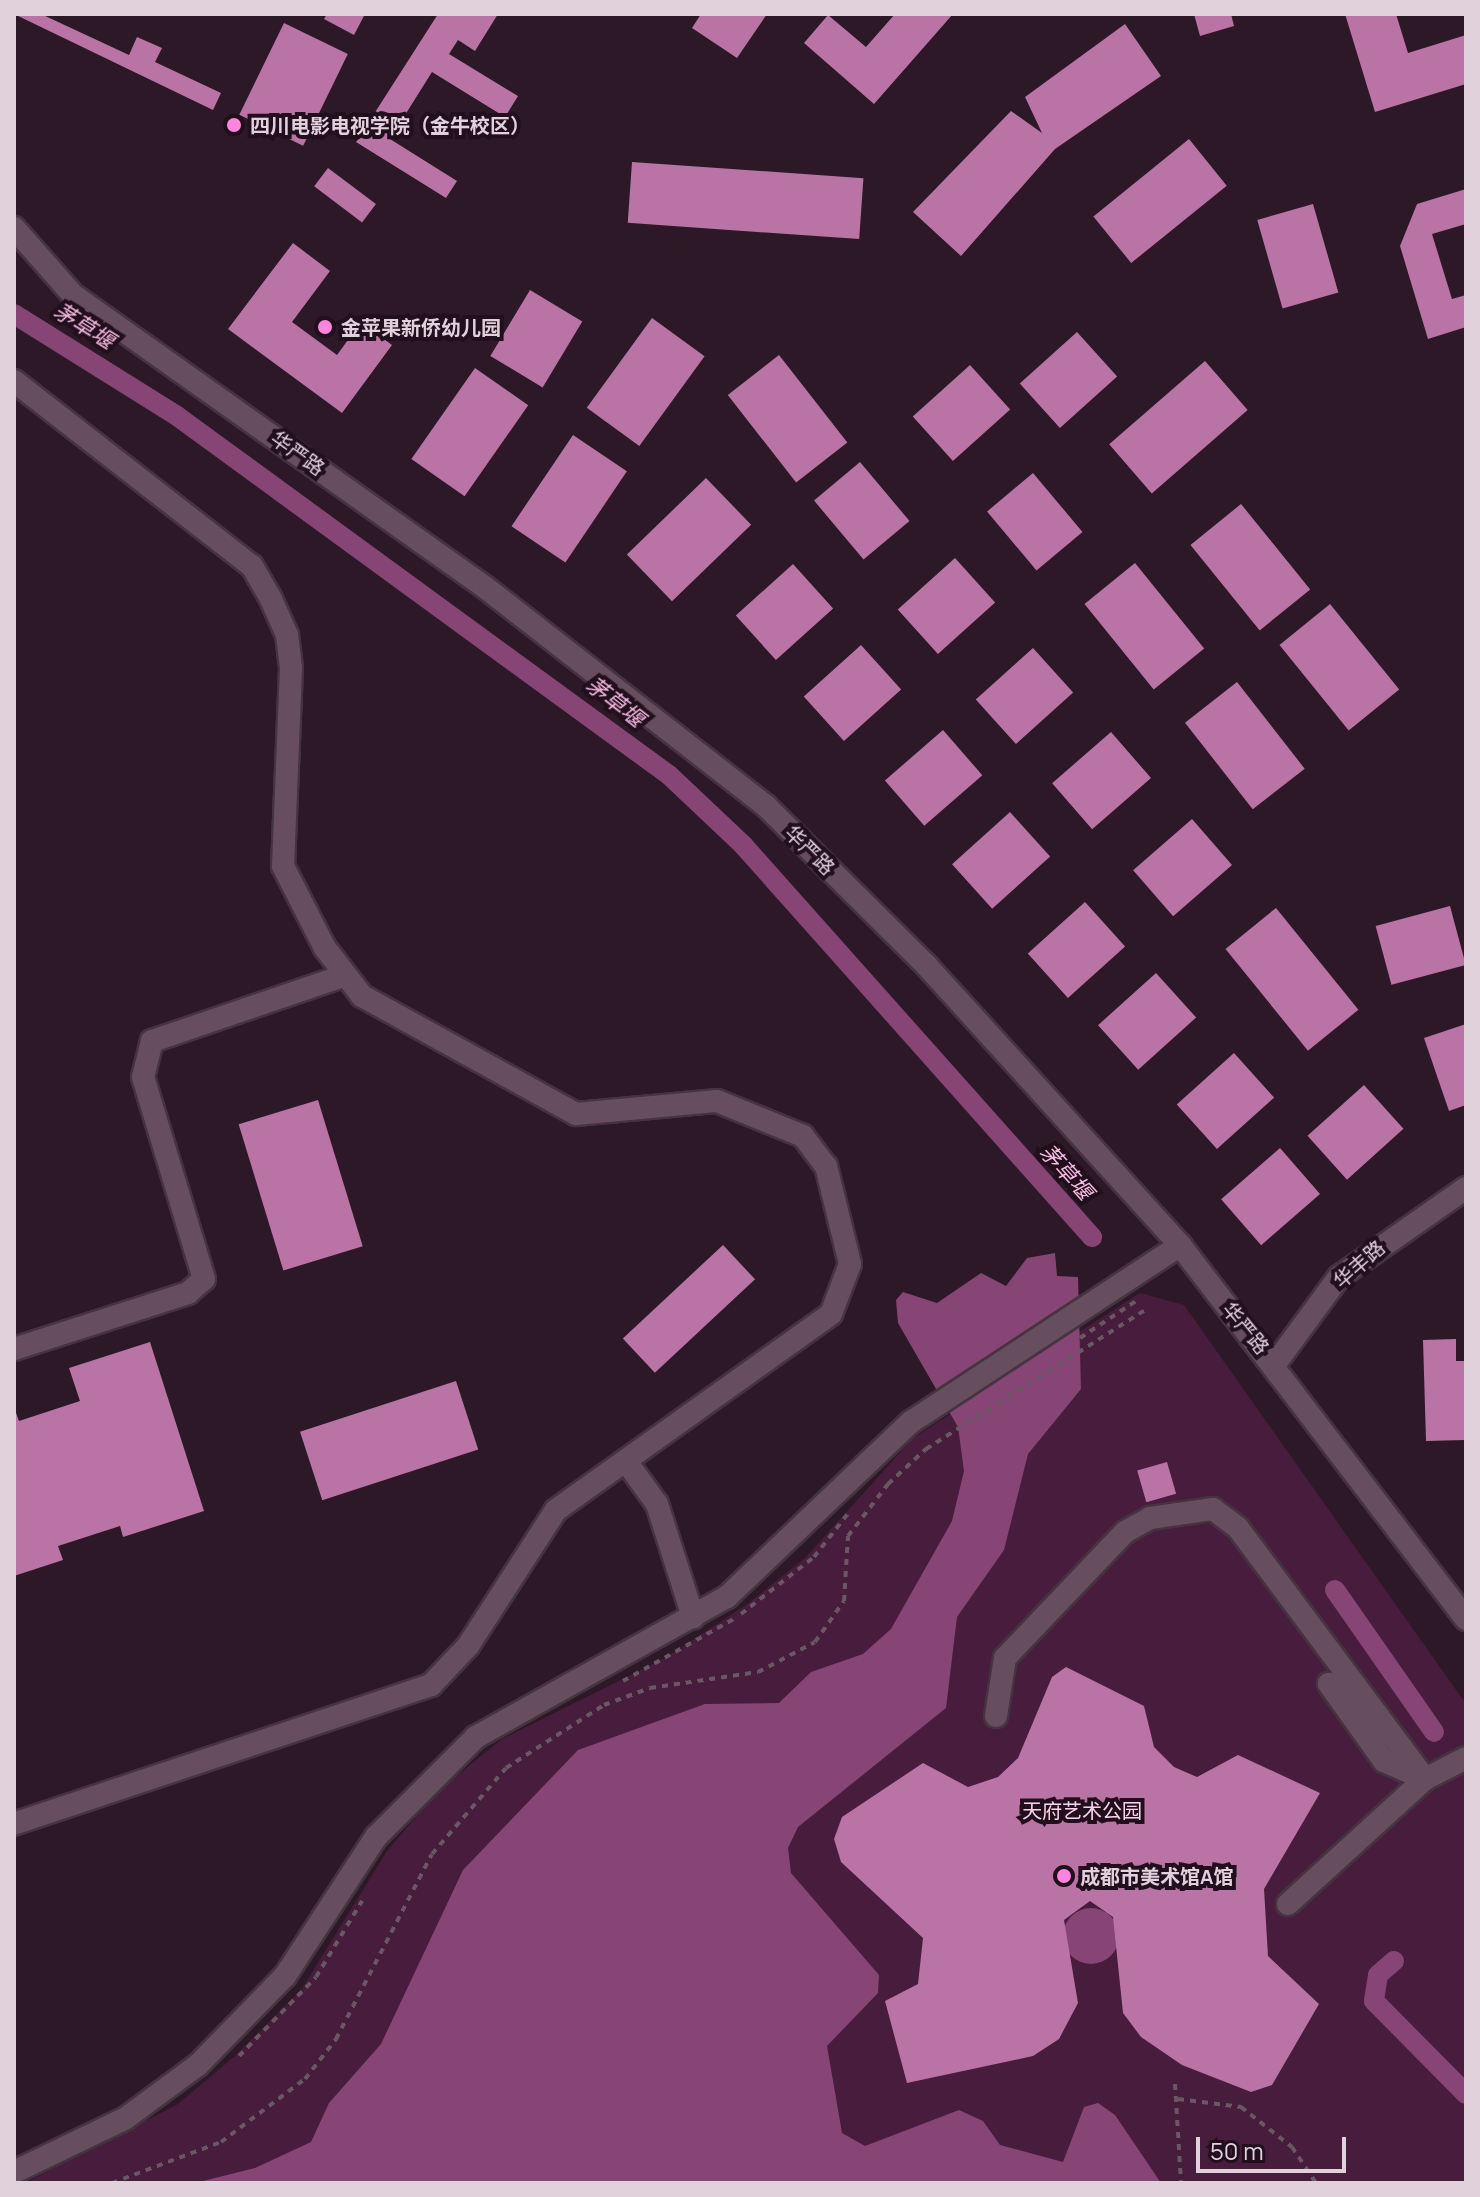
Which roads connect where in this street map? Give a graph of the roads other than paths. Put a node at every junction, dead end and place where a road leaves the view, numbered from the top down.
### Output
1 (14, 228) edge
2 (14, 381) edge
3 (343, 976) junction
4 (1466, 1188) edge
5 (1180, 1245) junction
6 (14, 1349) edge
7 (1275, 1364) junction
8 (628, 1464) junction
9 (693, 1617) junction
10 (1466, 1619) edge
11 (1329, 1684) dead end
12 (996, 1716) dead end
13 (1466, 1758) edge
14 (1425, 1779) junction
15 (14, 1824) edge
16 (1288, 1904) dead end
17 (14, 2172) edge

1 - 5 street, 华严路
2 - 3 street
3 - 6 street
3 - 8 street
4 - 7 street, 华丰路
5 - 7 street, 华严路
5 - 9 street
7 - 10 street, 华严路
8 - 9 street
8 - 15 street
9 - 17 street
11 - 14 street
12 - 14 street
13 - 14 street
14 - 16 street

